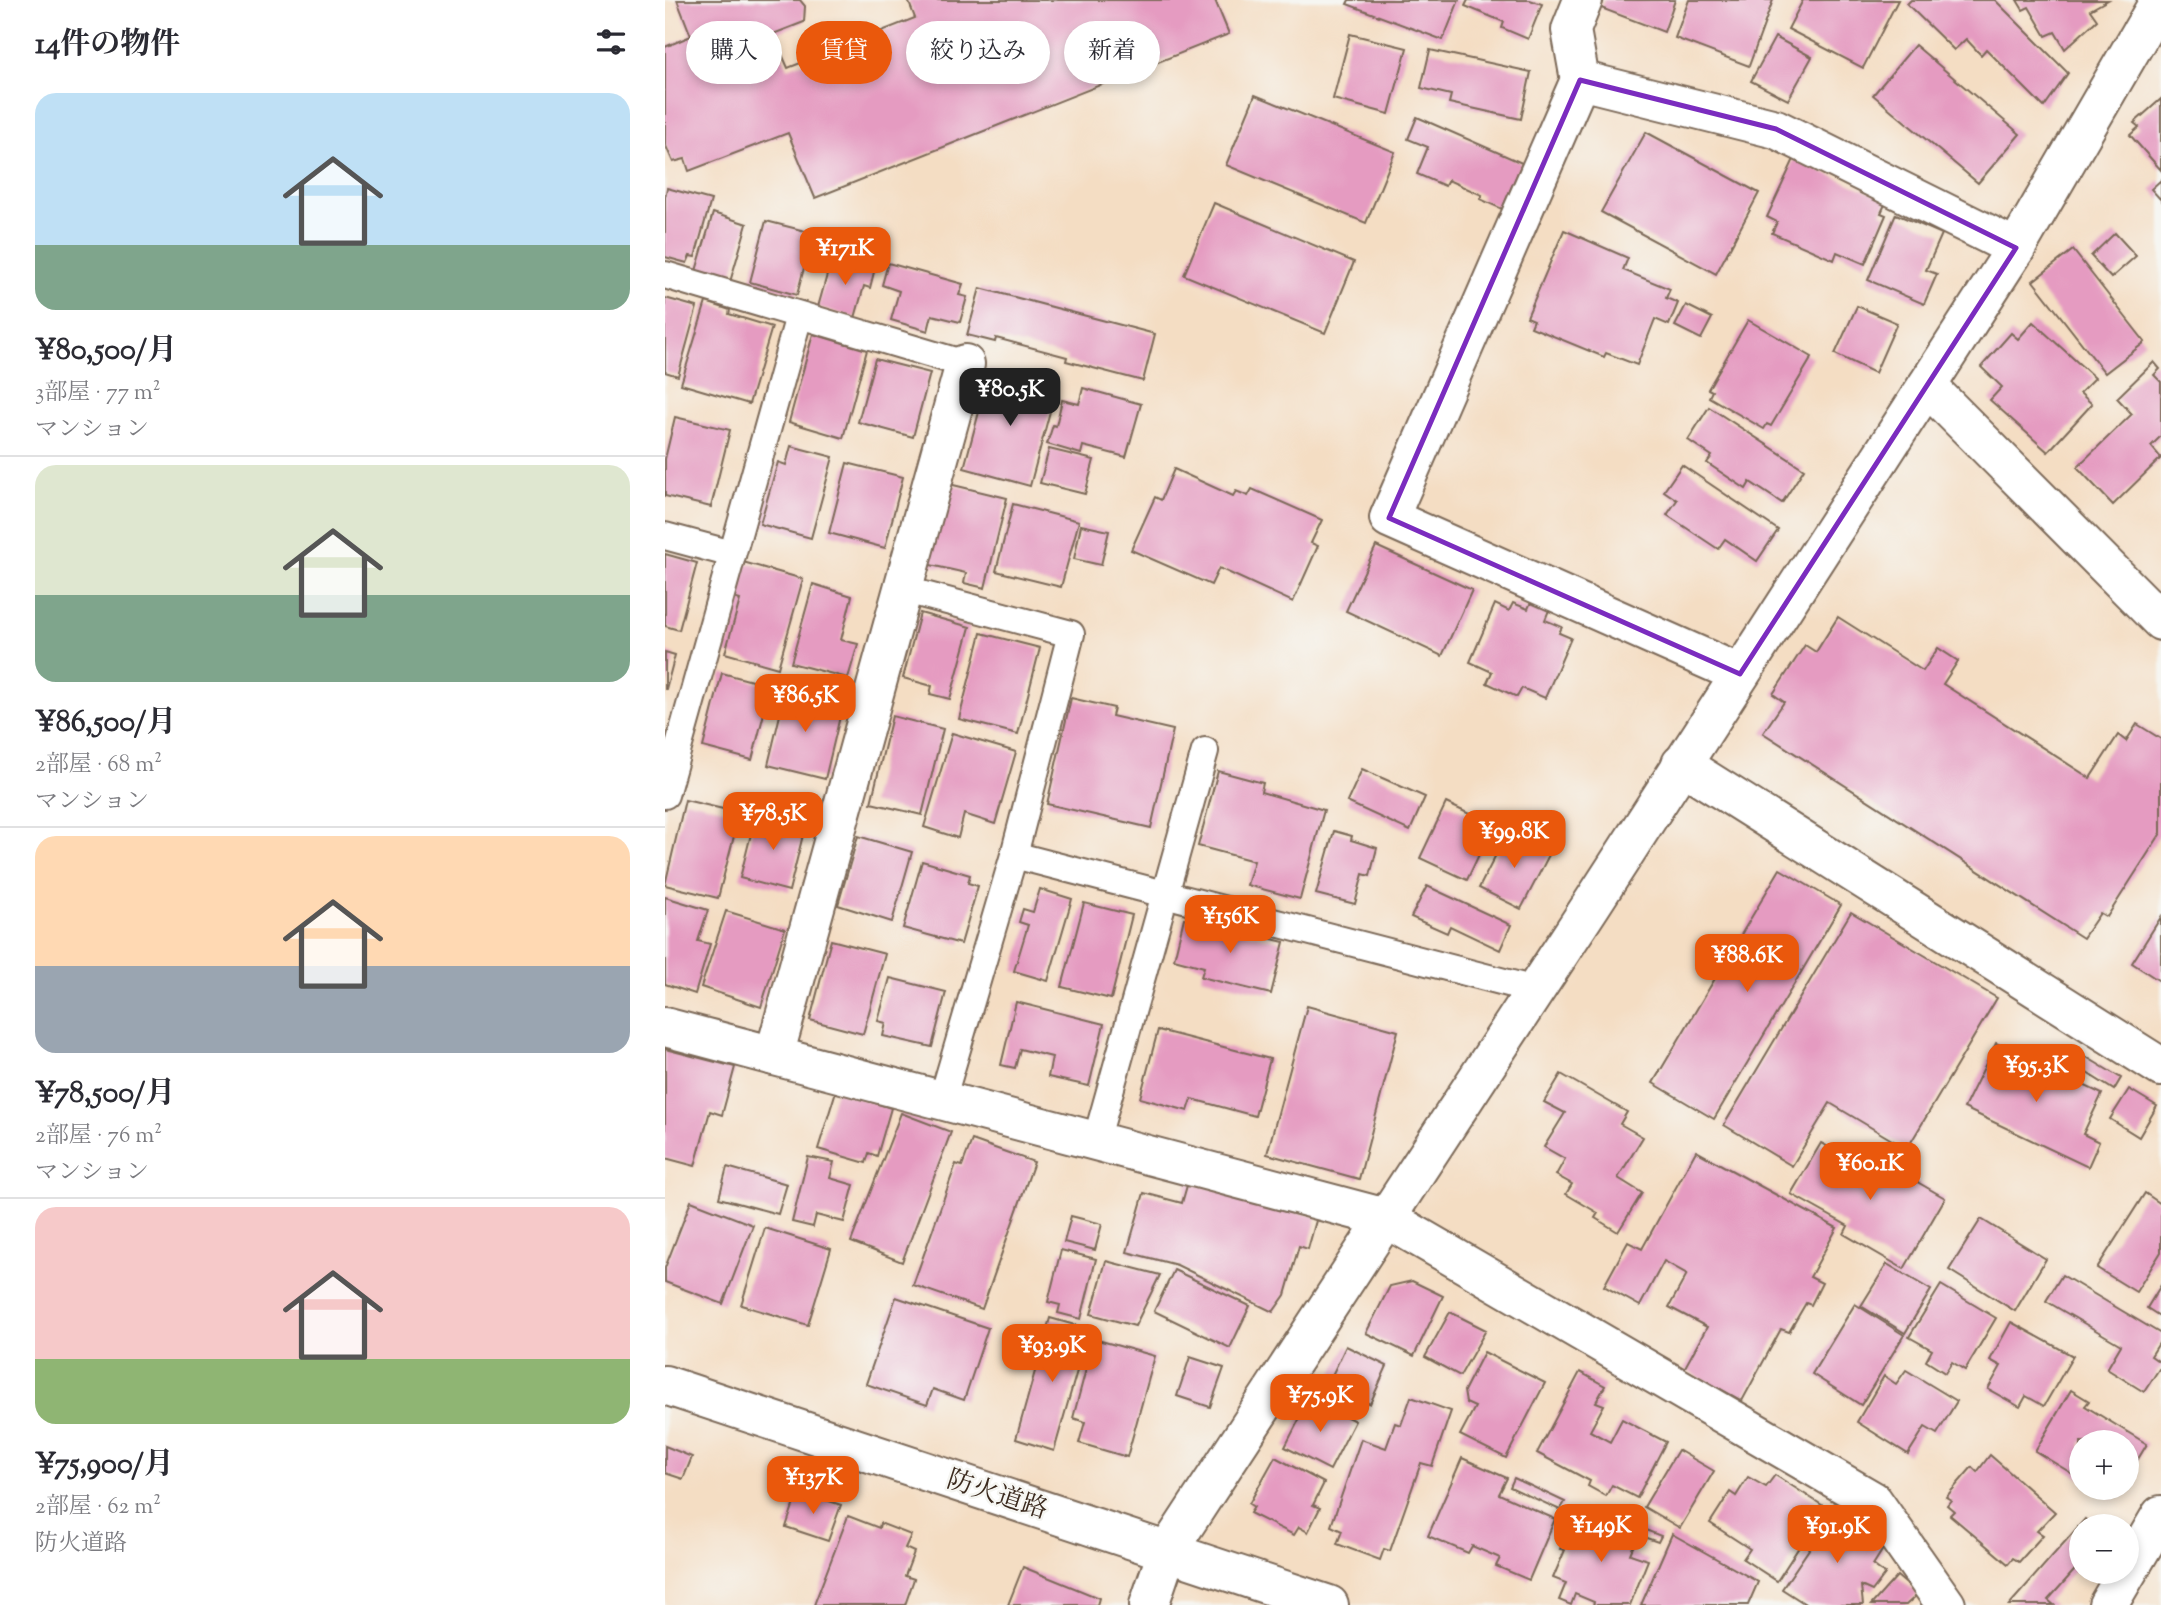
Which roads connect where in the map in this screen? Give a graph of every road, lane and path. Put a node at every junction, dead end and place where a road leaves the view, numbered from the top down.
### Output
1 (1583, 0) edge
2 (2161, 0) edge
3 (1580, 80) junction
4 (2016, 248) junction
5 (665, 275) edge
6 (799, 316) junction
7 (965, 365) joint
8 (1927, 386) junction
9 (665, 536) edge
10 (732, 554) junction
11 (902, 589) junction
12 (2161, 621) edge
13 (1740, 674) junction
14 (1205, 751) dead end
15 (1681, 764) junction
16 (665, 795) edge
17 (1014, 855) junction
18 (1165, 895) junction
19 (1535, 990) junction
20 (665, 1027) edge
21 (774, 1056) junction
22 (2161, 1067) edge
23 (942, 1100) junction
24 (1096, 1141) junction
25 (1386, 1218) junction
26 (665, 1385) edge
27 (2161, 1516) edge
28 (1167, 1552) junction
29 (1149, 1605) edge
30 (1329, 1605) edge
31 (1946, 1605) edge
32 (2108, 1605) edge

1 - 3 street
2 - 4 street
3 - 4 street
3 - 13 street
4 - 8 street
5 - 6 lane
6 - 7 lane
6 - 10 lane
7 - 11 street
8 - 12 street
8 - 13 street
9 - 10 lane
10 - 16 lane
11 - 17 lane
11 - 21 street
13 - 15 street
14 - 18 lane
15 - 19 street
15 - 22 street
17 - 18 lane
17 - 23 lane
18 - 19 lane
18 - 24 lane
19 - 25 street
20 - 21 street
21 - 23 street
23 - 24 street
24 - 25 street
25 - 28 street
25 - 31 street
26 - 28 street, 防火道路
27 - 32 street
28 - 29 street
28 - 30 street, 防火道路

